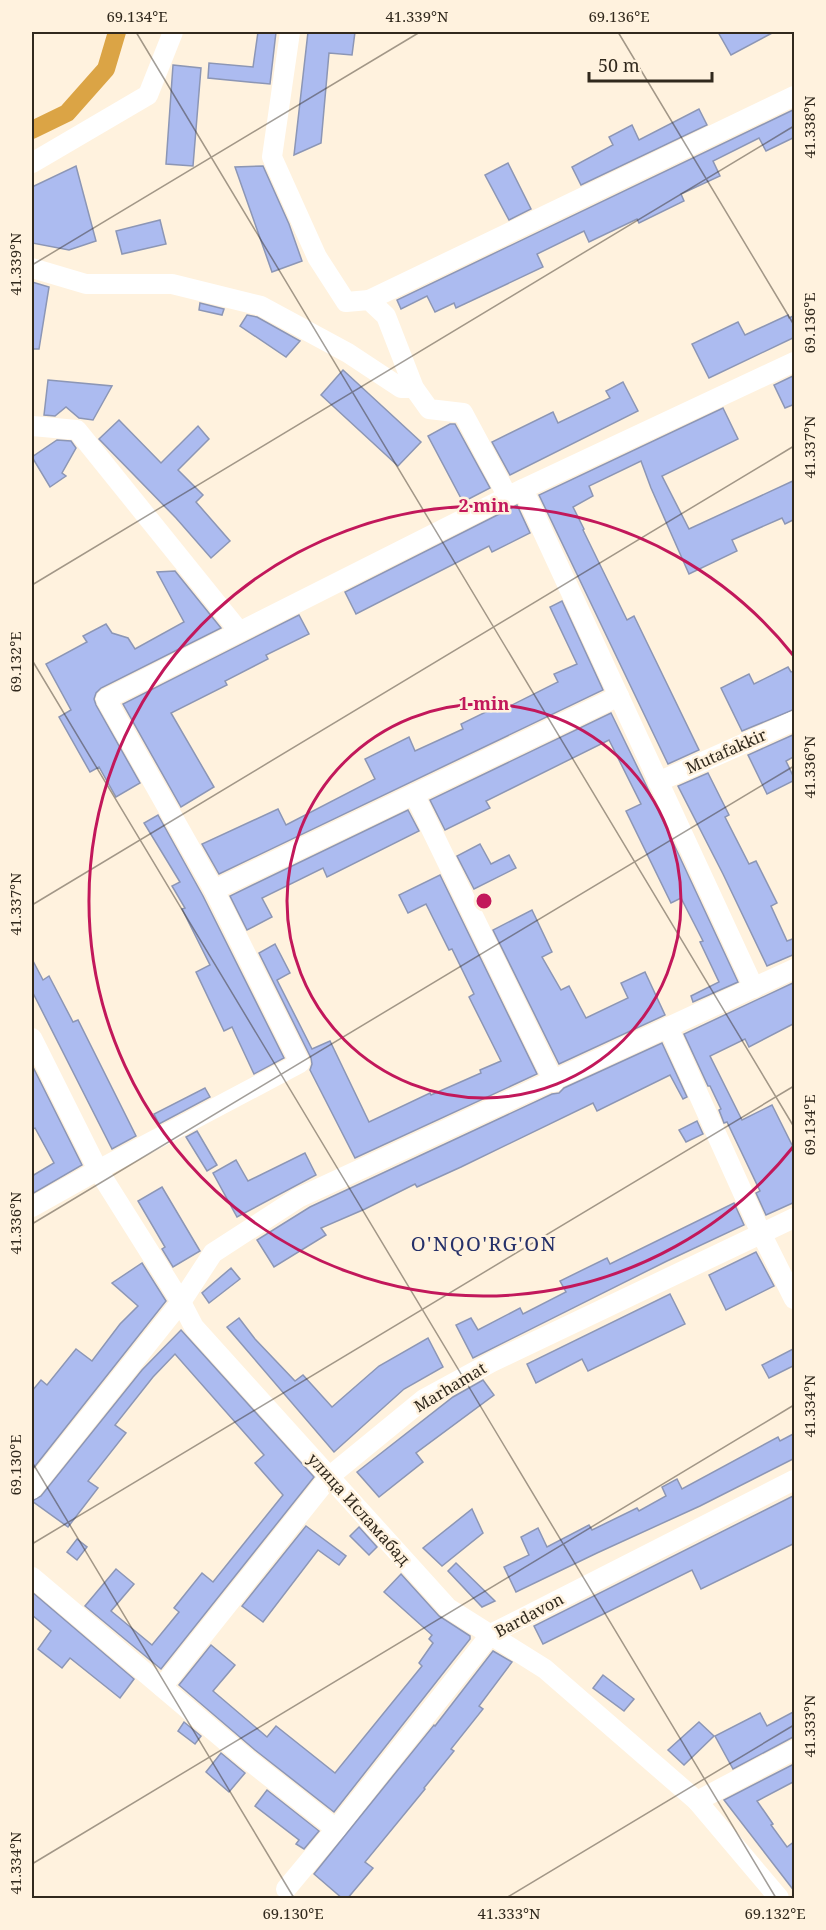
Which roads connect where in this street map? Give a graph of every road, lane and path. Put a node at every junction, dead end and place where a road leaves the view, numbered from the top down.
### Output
1 (173, 32) edge
2 (290, 32) edge
3 (795, 96) edge
4 (32, 163) edge
5 (32, 268) edge
6 (369, 300) junction
7 (795, 362) edge
8 (414, 388) junction
9 (32, 426) edge
10 (516, 493) junction
11 (240, 630) junction
12 (619, 696) junction
13 (795, 721) edge
14 (658, 782) junction
15 (414, 794) junction
16 (214, 891) junction
17 (795, 969) edge
18 (754, 988) junction
19 (668, 1027) junction
20 (32, 1038) edge
21 (554, 1082) junction
22 (98, 1170) junction
23 (32, 1208) edge
24 (795, 1218) edge
25 (761, 1233) junction
26 (795, 1299) edge
27 (180, 1302) junction
28 (330, 1476) junction
29 (795, 1480) edge
30 (32, 1489) edge
31 (32, 1577) edge
32 (491, 1634) junction
33 (162, 1687) junction
34 (795, 1750) edge
35 (697, 1801) junction
36 (336, 1829) junction
37 (286, 1889) dead end
38 (779, 1899) edge

1 - 4 street
2 - 6 street
3 - 6 street
5 - 8 street
6 - 8 street
7 - 10 street
8 - 10 street
9 - 11 street
10 - 11 street
10 - 12 street
11 - 16 street
12 - 14 street
12 - 15 street
13 - 14 street, Mutafakkir
14 - 18 street
15 - 16 street
15 - 21 street
16 - 22 street
17 - 18 street
18 - 19 street
19 - 21 street
19 - 25 street
20 - 22 street, улица Исламабад
21 - 27 street
22 - 23 street
22 - 27 street, улица Исламабад
24 - 25 street, Marhamat
25 - 26 street
25 - 28 street, Marhamat
27 - 28 street, улица Исламабад
27 - 30 street
28 - 32 street, улица Исламабад
28 - 33 street, Marhamat
29 - 32 street, Bardavon
31 - 33 street
32 - 35 street, улица Исламабад
32 - 36 street, Bardavon
33 - 36 street
34 - 35 street
35 - 38 street, улица Исламабад
36 - 37 street, Bardavon

